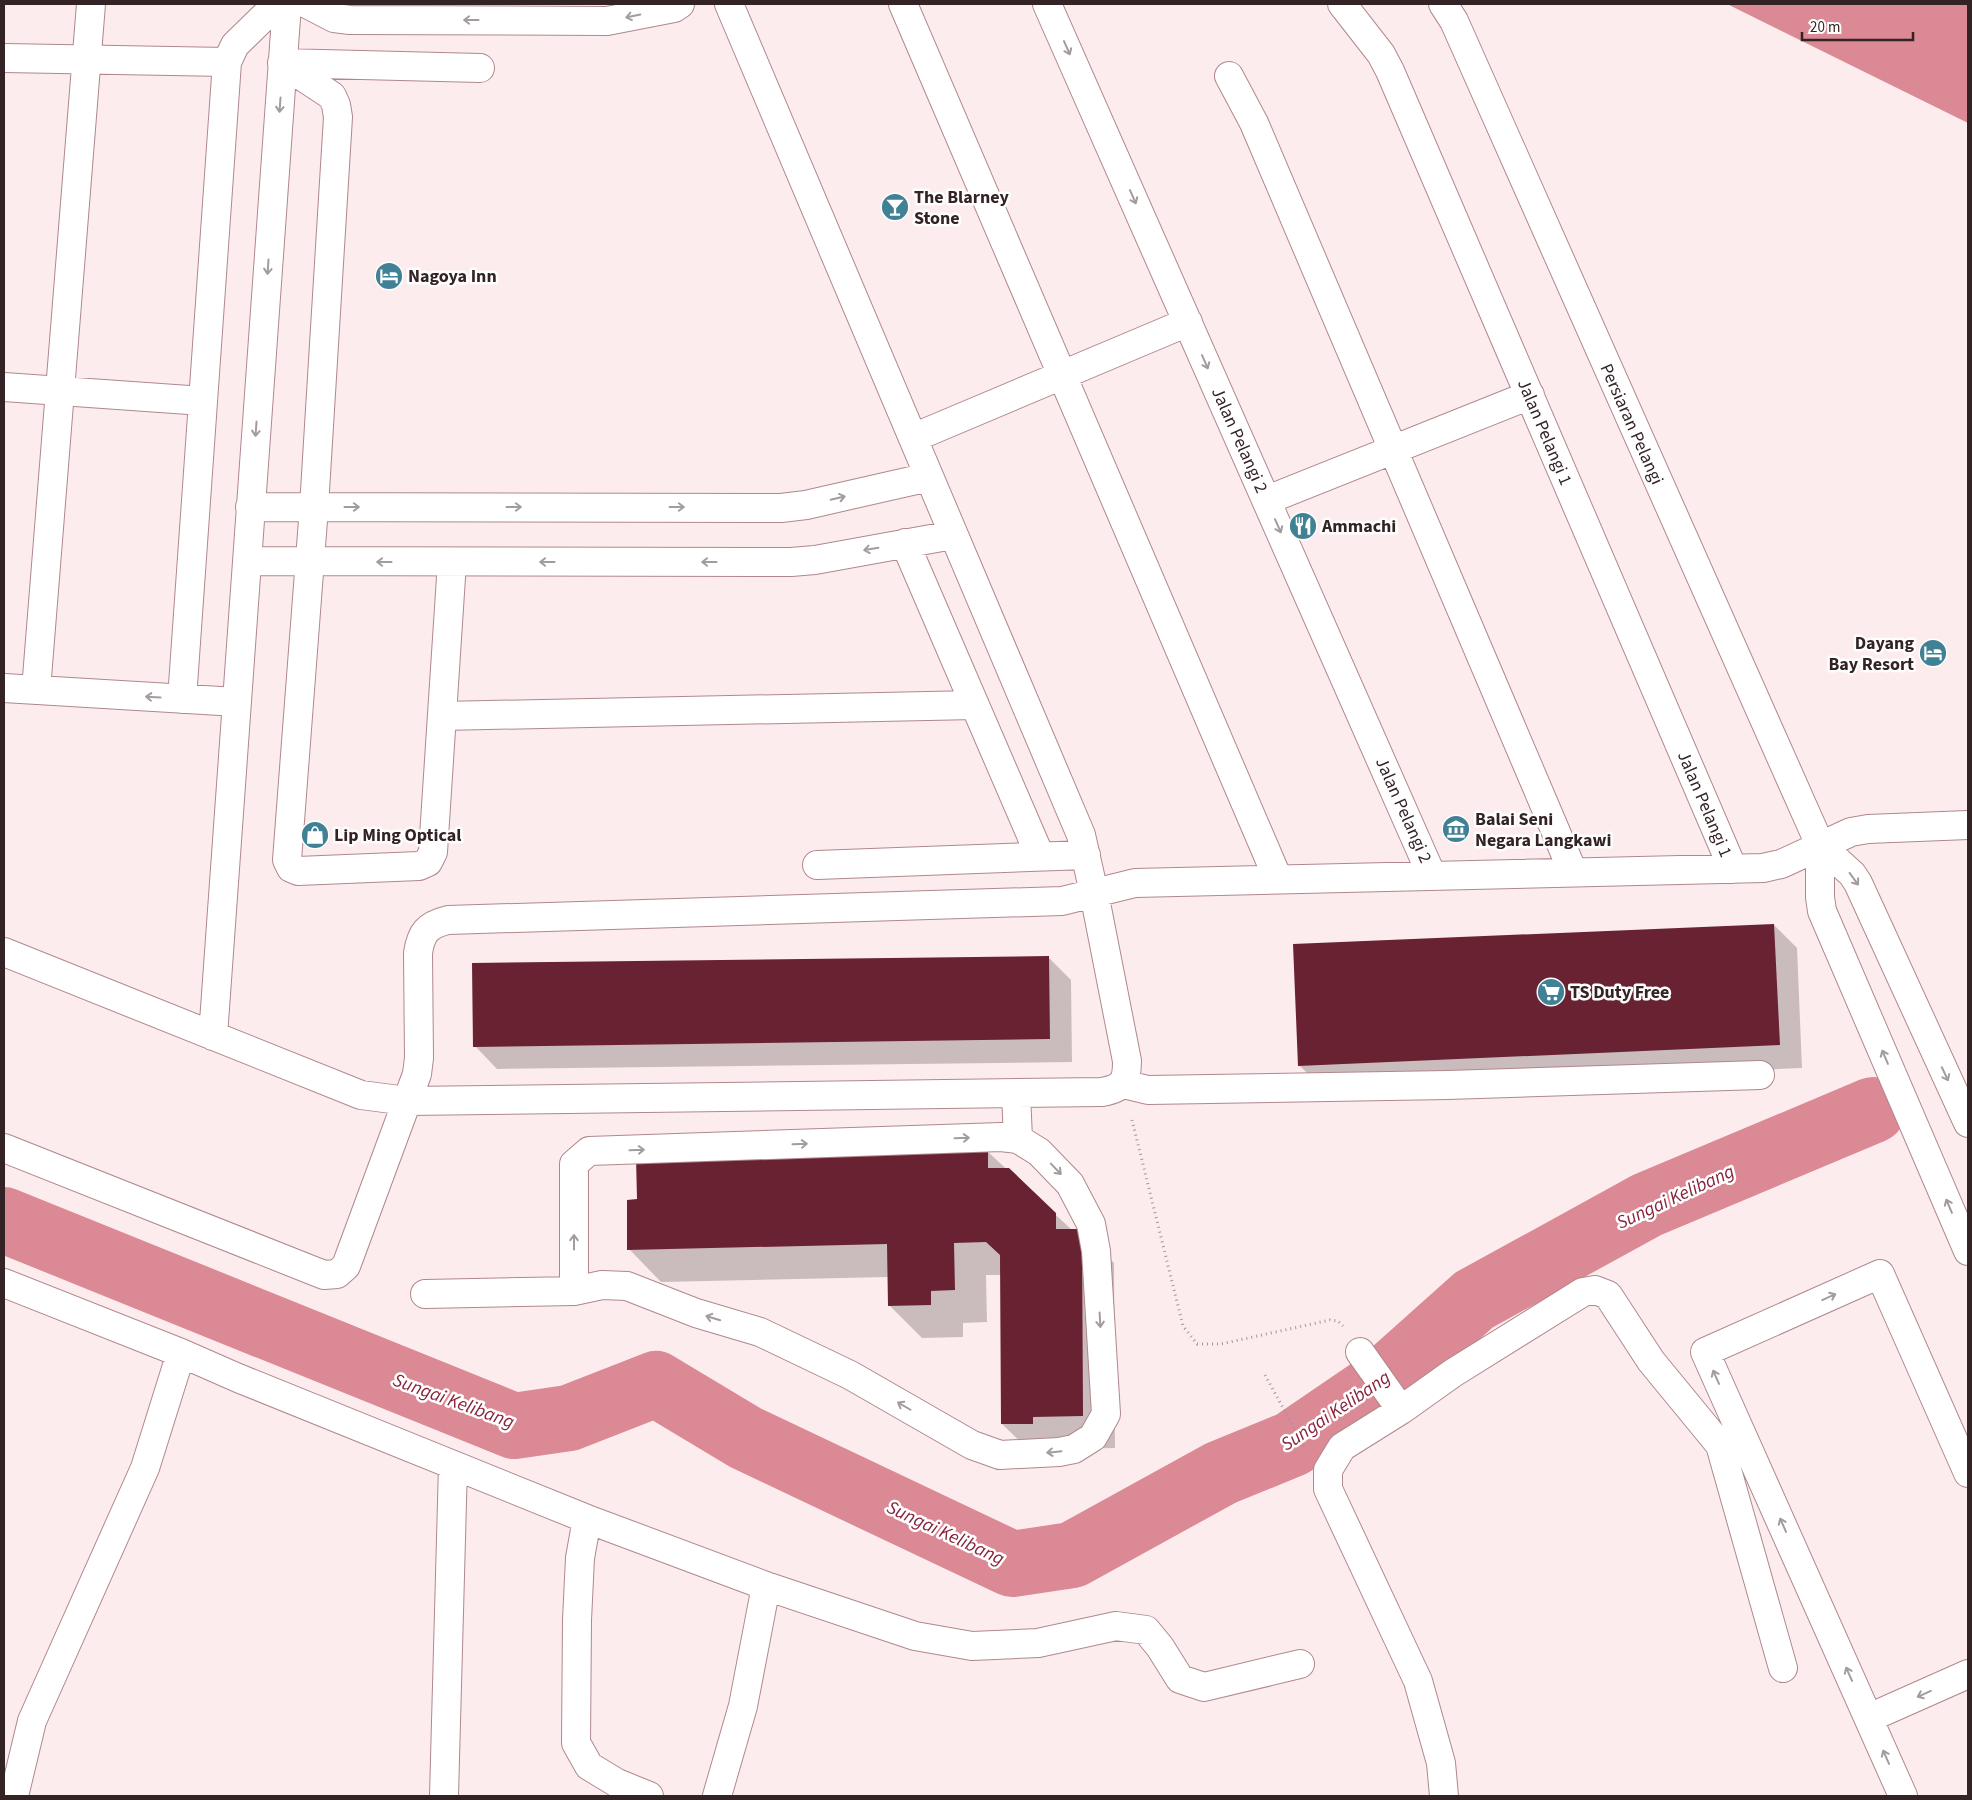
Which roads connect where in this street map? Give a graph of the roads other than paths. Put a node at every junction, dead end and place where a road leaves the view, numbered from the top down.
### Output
1 (91, 4) edge
2 (277, 4) edge
3 (287, 4) edge
4 (307, 4) edge
5 (680, 4) edge
6 (728, 4) edge
7 (903, 4) edge
8 (1047, 4) edge
9 (1342, 4) edge
10 (1443, 4) edge
11 (4, 58) edge
12 (87, 59) junction
13 (227, 62) junction
14 (282, 64) junction
15 (480, 68) dead end
16 (1229, 76) dead end
17 (1188, 322) junction
18 (1062, 375) junction
19 (4, 387) edge
20 (60, 391) junction
21 (1530, 395) junction
22 (203, 401) junction
23 (913, 438) junction
24 (1393, 450) junction
25 (929, 477) junction
26 (1267, 500) junction
27 (250, 507) junction
28 (314, 507) junction
29 (953, 535) junction
30 (905, 543) junction
31 (246, 561) junction
32 (311, 562) junction
33 (452, 562) junction
34 (4, 688) edge
35 (36, 690) junction
36 (182, 699) junction
37 (237, 702) junction
38 (975, 706) junction
39 (442, 716) junction
40 (1968, 825) edge
41 (1820, 845) junction
42 (1086, 855) junction
43 (1040, 856) junction
44 (818, 865) dead end
45 (1733, 869) junction
46 (1573, 872) junction
47 (1432, 876) junction
48 (1278, 879) junction
49 (1094, 893) junction
50 (4, 952) edge
51 (213, 1036) junction
52 (1760, 1075) dead end
53 (1123, 1084) junction
54 (1016, 1094) junction
55 (407, 1101) junction
56 (1968, 1123) edge
57 (1018, 1139) junction
58 (4, 1148) edge
59 (1968, 1251) edge
60 (4, 1283) edge
61 (574, 1291) junction
62 (425, 1294) dead end
63 (1360, 1352) road end
64 (181, 1353) junction
65 (1402, 1410) junction
66 (453, 1465) junction
67 (1968, 1473) edge
68 (587, 1519) junction
69 (766, 1586) junction
70 (1300, 1664) dead end
71 (1784, 1668) dead end
72 (1968, 1674) edge
73 (1869, 1718) junction
74 (14, 1796) edge
75 (444, 1796) edge
76 (649, 1796) edge
77 (717, 1796) edge
78 (1444, 1796) edge
79 (1903, 1796) edge

1 - 12 street
2 - 13 street
3 - 14 street
5 -> 4 street
6 - 23 street
7 - 18 street
8 -> 17 street, Jalan Pelangi 2
9 - 21 street, Jalan Pelangi 1
10 - 41 street, Persiaran Pelangi
11 - 12 street
12 - 13 street
12 - 20 street
13 - 22 street
14 - 15 street
14 -> 27 street
14 - 28 street
16 - 24 street
17 - 18 street
17 -> 26 street, Jalan Pelangi 2
18 - 23 street
18 - 48 street
19 - 20 street
20 - 22 street
20 - 35 street
21 - 24 street
21 - 45 street, Jalan Pelangi 1
22 - 36 street
23 - 25 street
24 - 26 street
24 - 46 street
28 -> 25 street
25 - 29 street
26 -> 47 street, Jalan Pelangi 2
27 - 28 street
27 - 31 street
28 - 32 street
29 - 30 street
29 - 42 street
30 -> 33 street
30 - 38 street
31 - 32 street
31 - 37 street
33 -> 32 street
32 - 39 street
33 - 39 street
34 - 35 street
36 -> 35 street
36 - 37 street
37 - 51 street
38 - 39 street
38 - 43 street
40 - 41 street
41 - 45 street
41 -> 56 street
59 -> 41 street
42 - 43 street
42 - 49 street
43 - 44 street
45 - 46 street
46 - 47 street
47 - 48 street
48 - 49 street
49 - 53 street
49 - 55 street
50 - 51 street
51 - 55 street
52 - 53 street
53 - 54 street
54 - 55 street
54 - 57 street
55 - 58 street
61 -> 57 street
57 -> 61 street
60 - 64 street
61 - 62 street
63 - 65 street
64 - 66 street
64 - 74 street
65 - 71 street
65 - 78 street
66 - 68 street
66 - 75 street
73 -> 67 street
68 - 69 street
68 - 76 street
69 - 70 street
69 - 77 street
72 -> 73 street
79 -> 73 street

